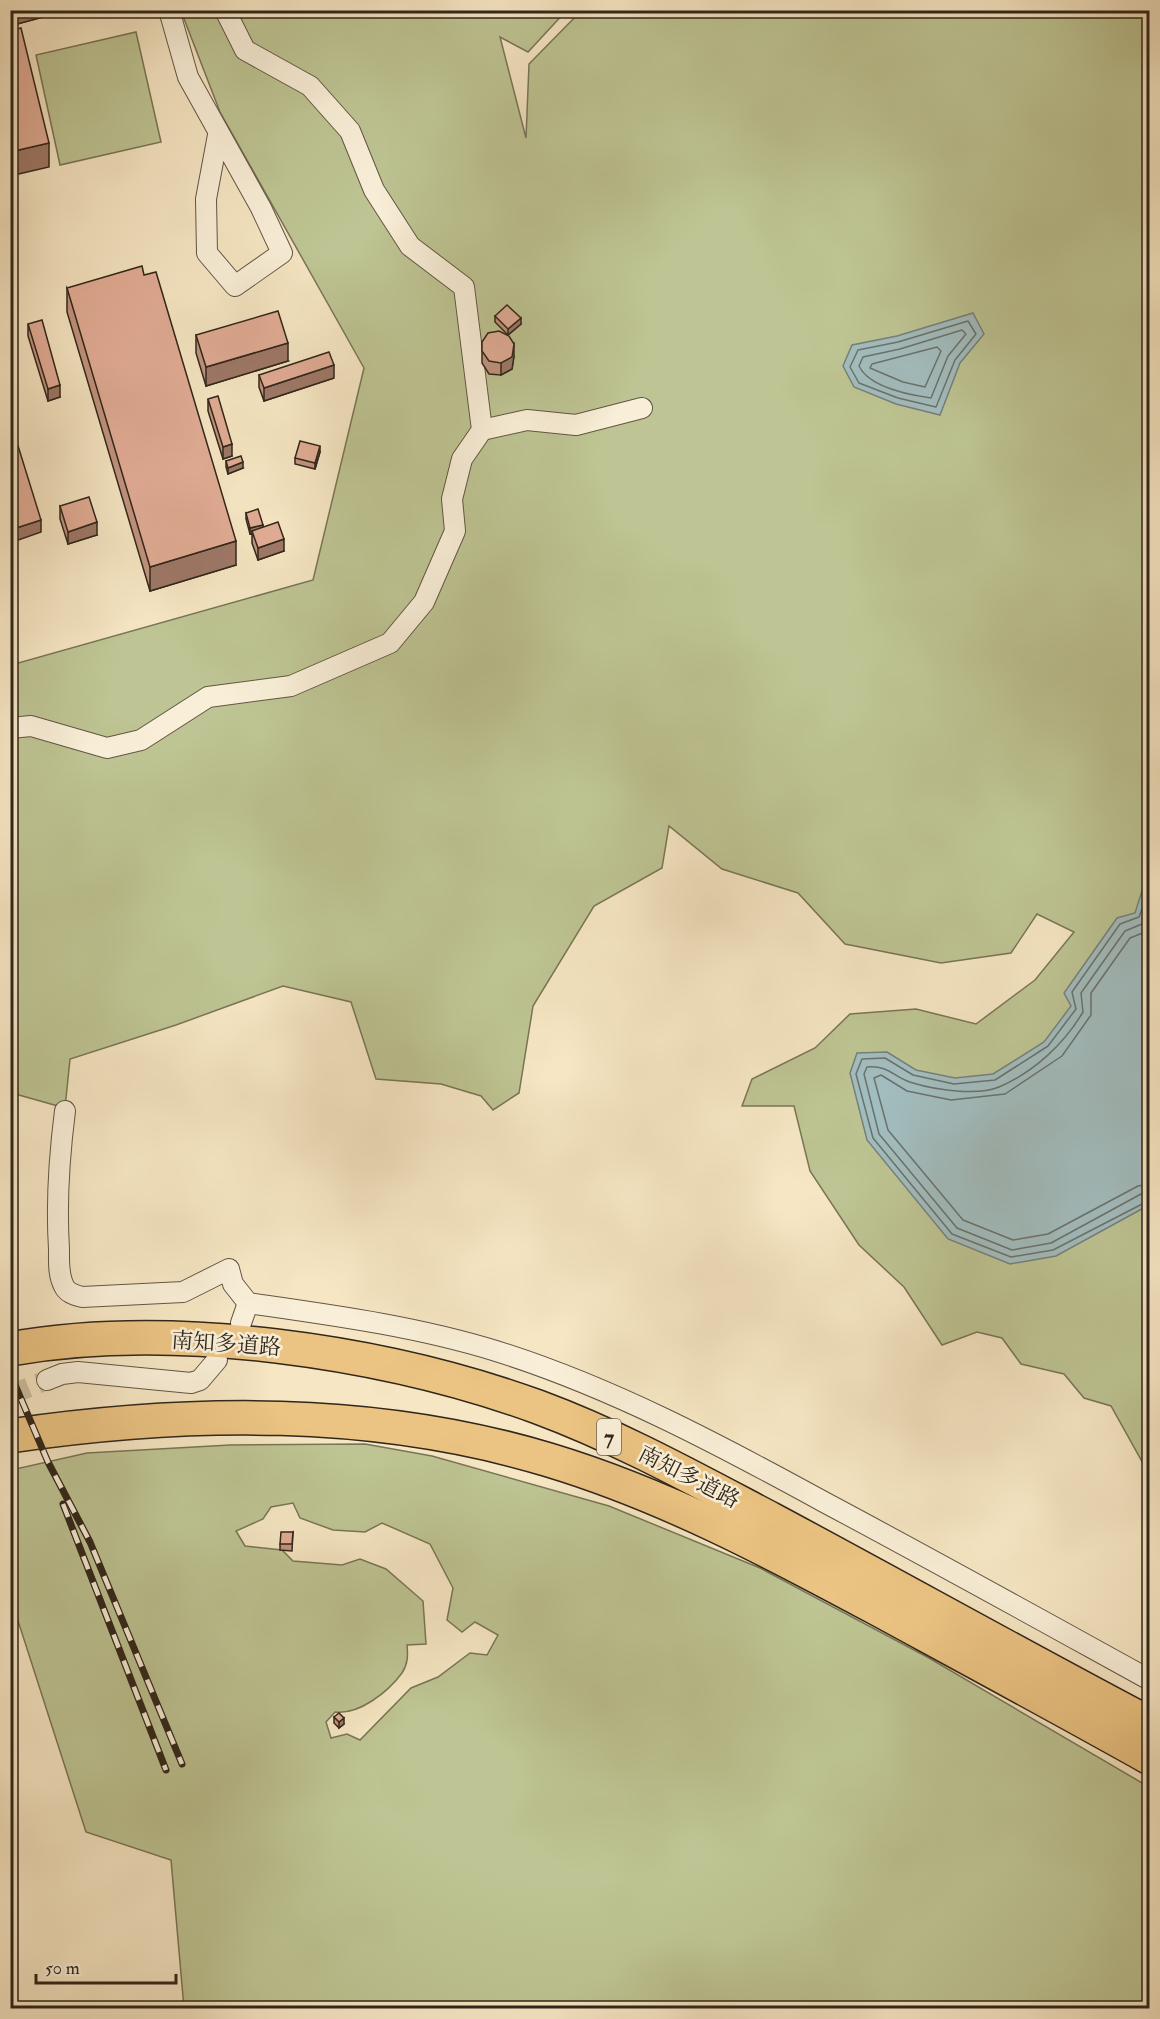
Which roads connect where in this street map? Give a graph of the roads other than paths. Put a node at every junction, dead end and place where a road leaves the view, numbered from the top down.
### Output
1 (169, 10) edge
2 (225, 10) edge
3 (218, 135) junction
4 (642, 408) dead end
5 (482, 430) junction
6 (10, 728) edge
7 (65, 1111) dead end
8 (248, 1303) junction
9 (241, 1323) dead end
10 (10, 1349) edge
11 (217, 1360) dead end
12 (47, 1380) tunnel mouth
13 (10, 1436) edge
14 (1149, 1680) edge
15 (1149, 1724) edge
16 (1149, 1758) edge

1 - 3 street
2 - 5 street
3 - 3 street
4 - 5 street
5 - 6 street
7 - 8 street
8 - 9 street
8 - 14 street
10 - 15 highway, 南知多道路 / 7
11 - 12 street
13 - 16 highway, 南知多道路 / 7

